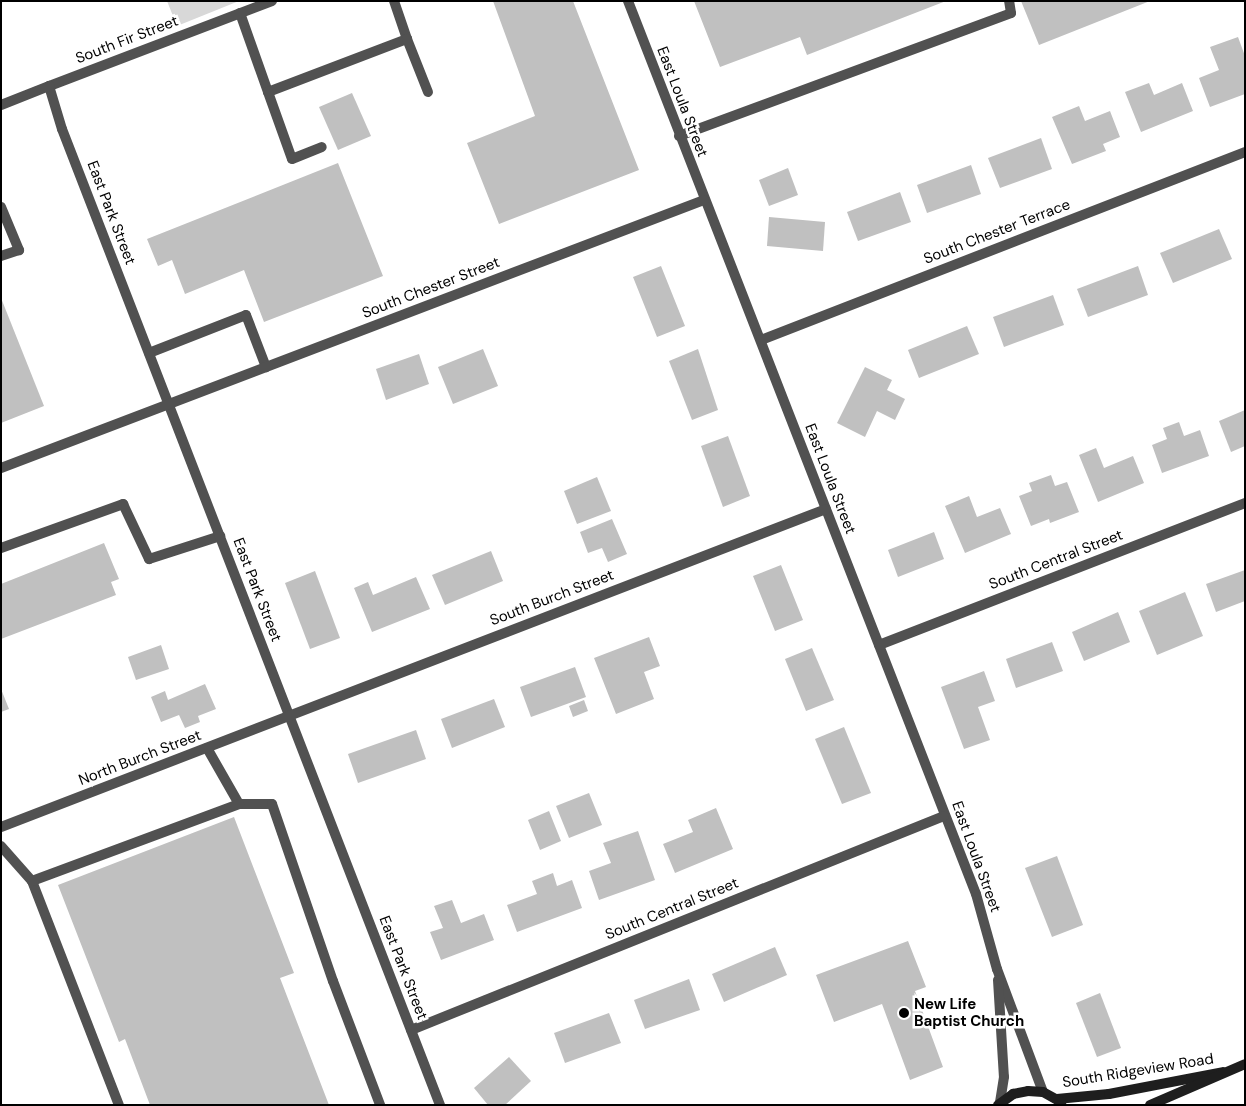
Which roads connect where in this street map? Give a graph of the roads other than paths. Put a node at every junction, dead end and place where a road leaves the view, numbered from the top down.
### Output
1 (272, 1) edge
2 (394, 1) edge
3 (628, 1) edge
4 (1009, 1) edge
5 (240, 13) junction
6 (407, 39) junction
7 (49, 86) junction
8 (268, 92) junction
9 (428, 92) dead end
10 (1, 105) edge
11 (679, 136) junction
12 (322, 146) dead end
13 (1245, 152) edge
14 (704, 200) junction
15 (1, 207) edge
16 (1, 256) edge
17 (760, 340) junction
18 (149, 353) junction
19 (266, 367) junction
20 (169, 404) junction
21 (1, 468) edge
22 (1245, 503) edge
23 (826, 509) junction
24 (220, 536) junction
25 (1, 548) edge
26 (879, 645) junction
27 (290, 716) junction
28 (207, 748) junction
29 (239, 804) junction
30 (944, 816) junction
31 (1, 827) edge
32 (1, 846) edge
33 (32, 881) junction
34 (998, 969) junction
35 (411, 1030) junction
36 (1245, 1064) edge
37 (1223, 1072) junction
38 (1044, 1092) junction
39 (1060, 1102) edge
40 (999, 1104) edge
41 (119, 1105) edge
42 (380, 1105) edge
43 (440, 1105) edge
44 (1150, 1105) edge

1 - 5 street, South Fir Street
2 - 6 street
3 - 11 street, East Loula Street
4 - 11 street
5 - 7 street, South Fir Street
5 - 8 street
6 - 8 street
6 - 9 street
7 - 10 street, South Fir Street
7 - 18 street, East Park Street
8 - 12 street
11 - 14 street, East Loula Street
13 - 17 street, South Chester Terrace
14 - 17 street, East Loula Street
14 - 19 street, South Chester Street
15 - 16 street
17 - 23 street, East Loula Street
18 - 19 street
18 - 20 street, East Park Street
19 - 20 street, South Chester Street
20 - 21 street, South Chester Street
20 - 24 street, East Park Street
22 - 26 street, South Central Street
23 - 26 street, East Loula Street
23 - 27 street, South Burch Street
24 - 25 street
24 - 27 street, East Park Street
26 - 30 street, East Loula Street
27 - 28 street, North Burch Street
27 - 35 street, East Park Street
28 - 29 street
28 - 31 street, North Burch Street
29 - 33 street
29 - 42 street
30 - 34 street, East Loula Street
30 - 35 street, South Central Street
32 - 33 street
33 - 41 street
34 - 38 street, East Loula Street
34 - 40 street, East Loula Street
35 - 43 street, East Park Street
36 - 37 main road, South Ridgeview Road
37 - 39 main road, South Ridgeview Road
37 - 44 main road, South Ridgeview Road
38 - 39 main road
38 - 40 main road

